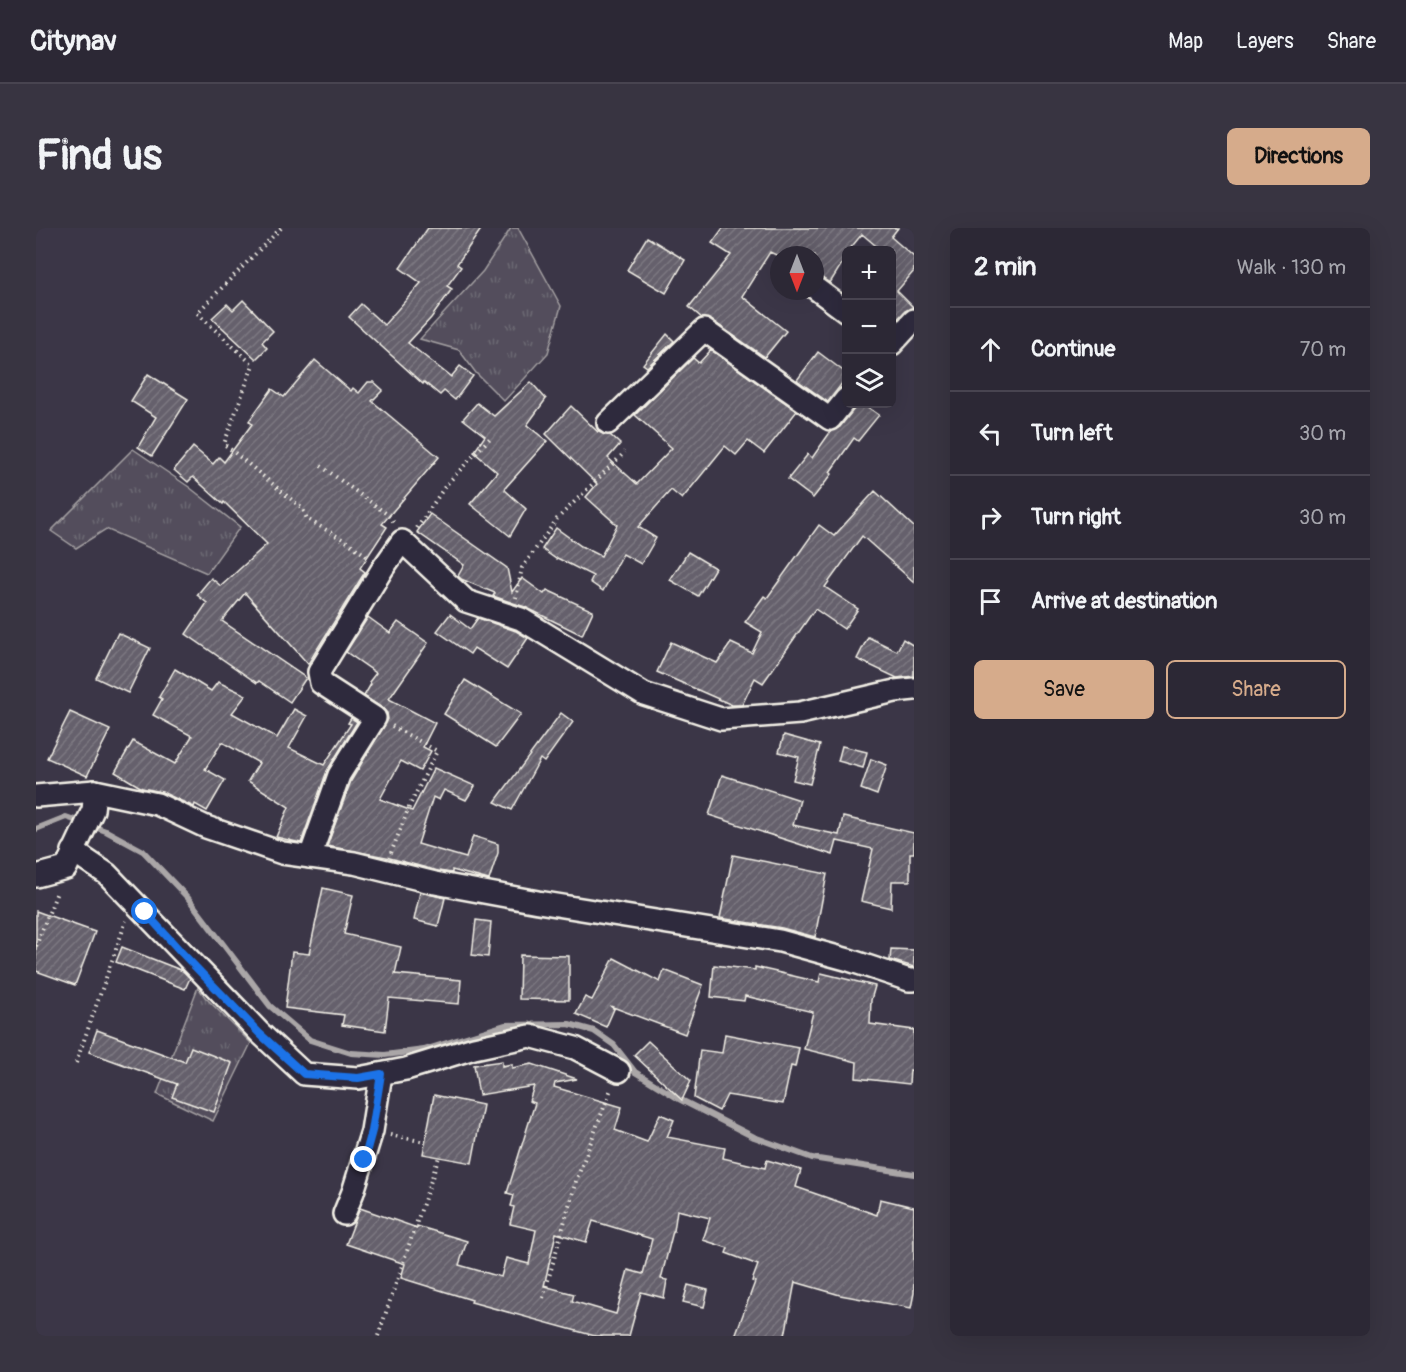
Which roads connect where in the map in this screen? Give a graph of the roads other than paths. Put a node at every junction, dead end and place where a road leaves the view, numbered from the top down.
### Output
1 (824, 295) edge
2 (842, 308) edge
3 (914, 320) edge
4 (896, 340) edge
5 (842, 404) edge
6 (608, 423) dead end
7 (914, 689) edge
8 (36, 796) edge
9 (94, 801) junction
10 (310, 857) junction
11 (70, 860) junction
12 (36, 876) edge
13 (914, 980) edge
14 (619, 1071) road end
15 (381, 1074) junction
16 (344, 1214) dead end

1 - 2 street
3 - 4 street
5 - 6 street
7 - 10 street
8 - 9 street
9 - 10 street
9 - 11 street
10 - 13 street
11 - 12 street
11 - 15 street
14 - 15 street
15 - 16 street

